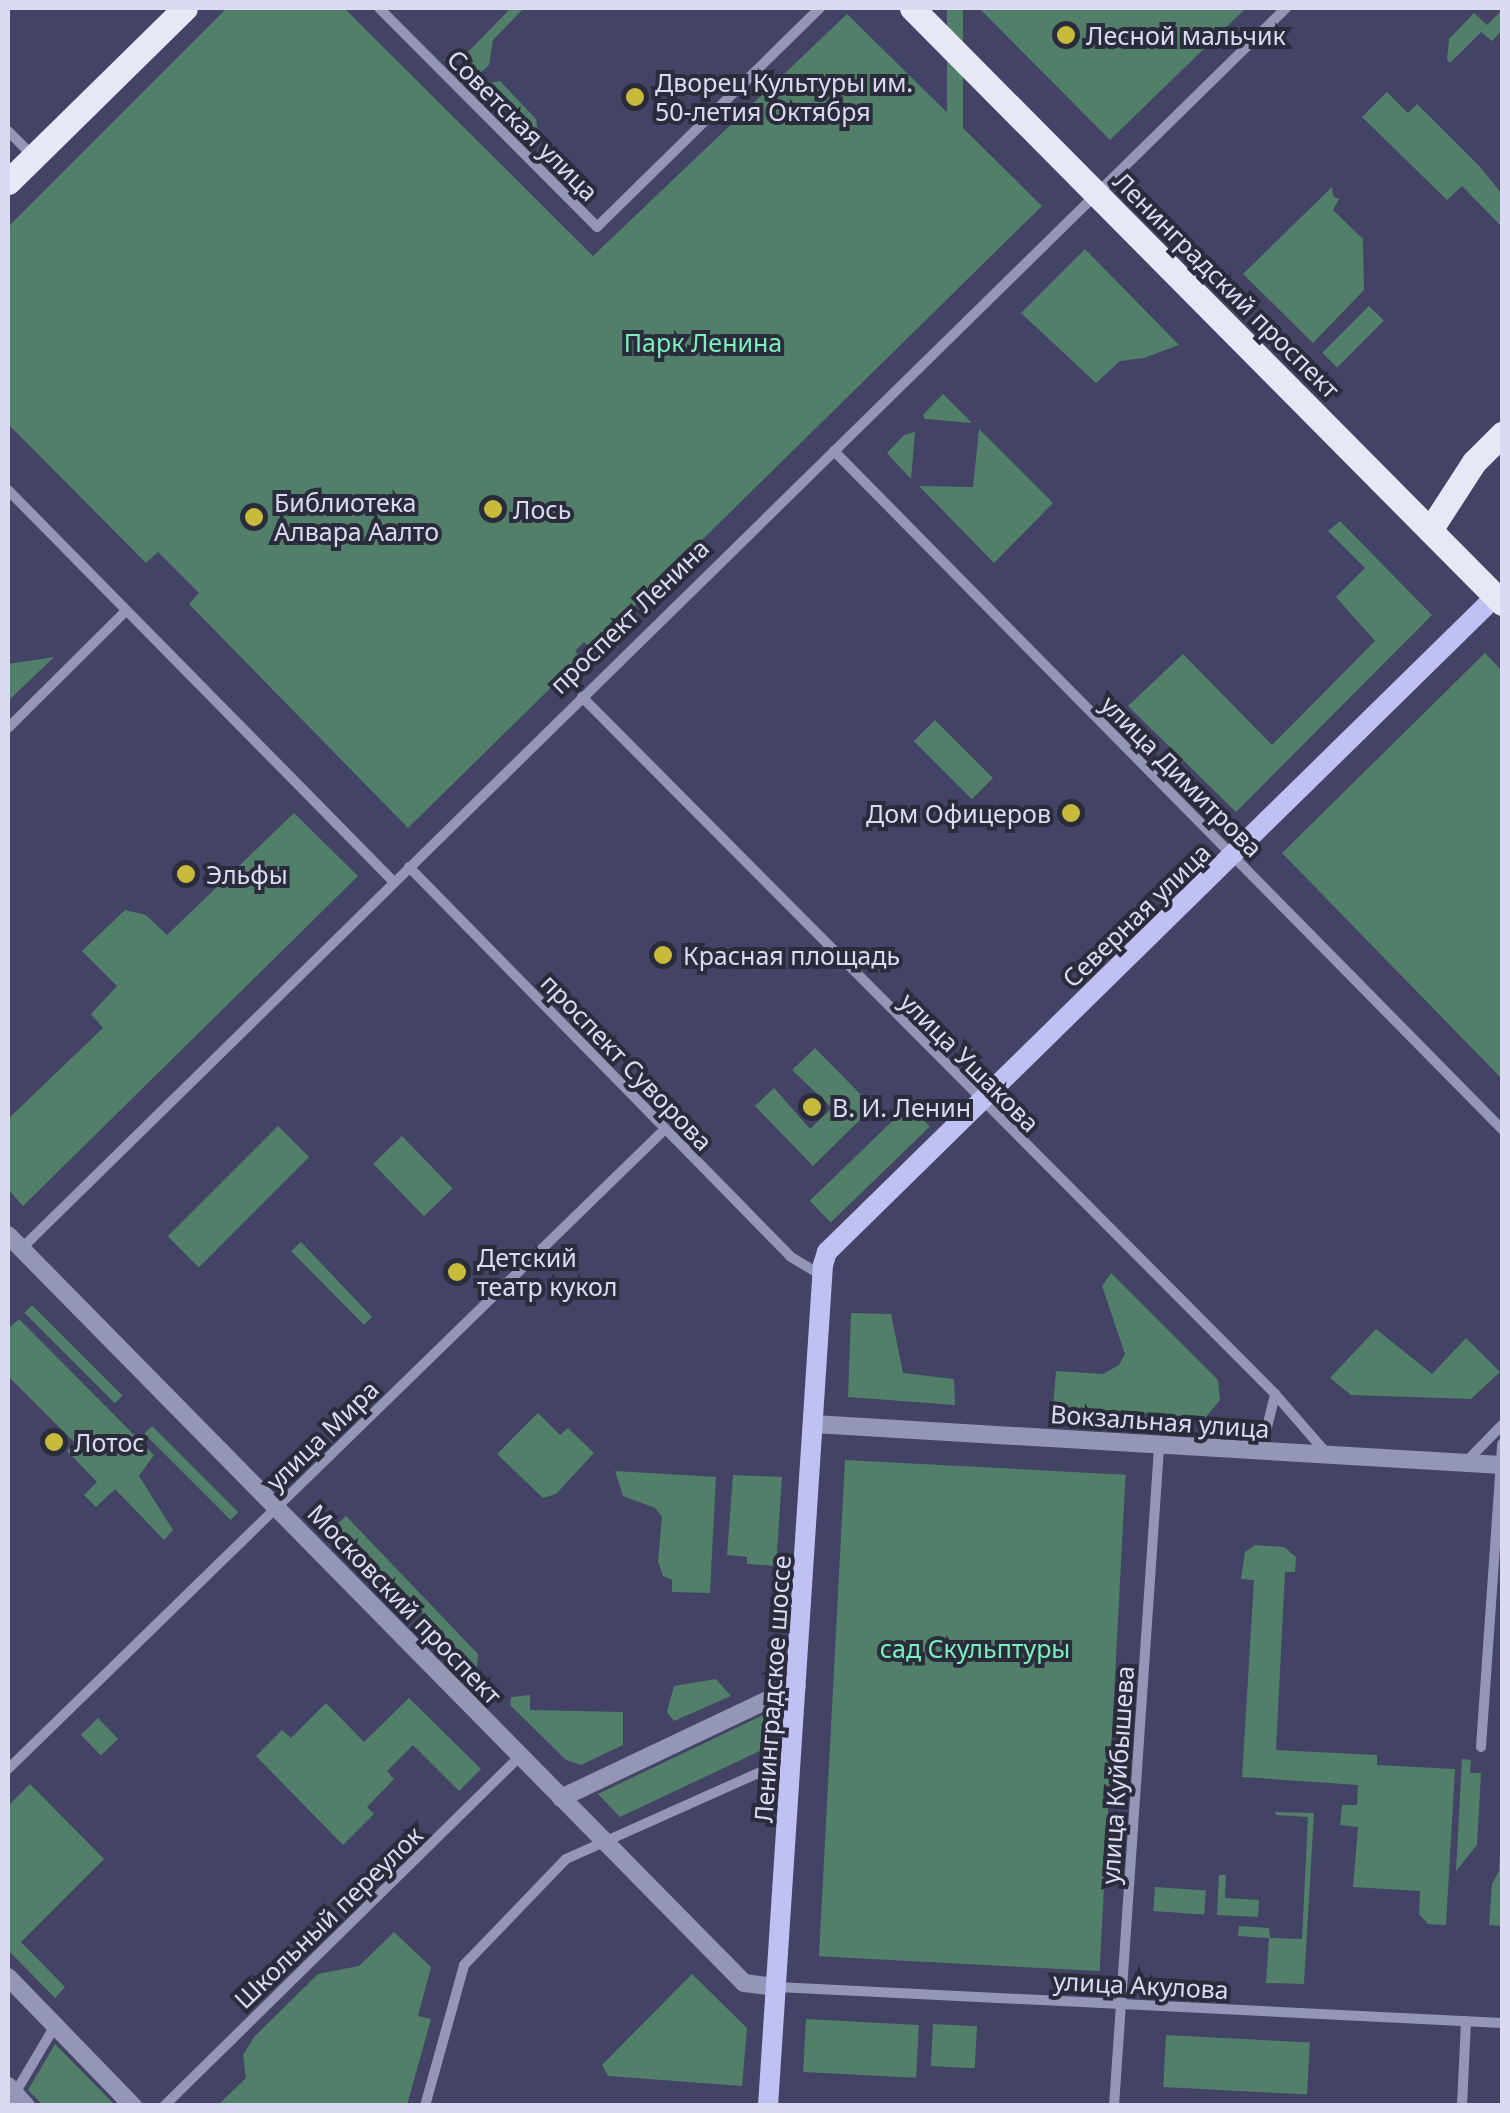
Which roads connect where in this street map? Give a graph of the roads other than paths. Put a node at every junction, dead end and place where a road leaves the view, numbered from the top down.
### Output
1 (185, 8) edge
2 (378, 8) edge
3 (820, 8) edge
4 (912, 8) edge
5 (1286, 8) edge
6 (8, 131) edge
7 (34, 157) junction
8 (8, 182) edge
9 (1096, 196) junction
10 (1502, 434) edge
11 (834, 451) junction
12 (8, 490) edge
13 (1430, 530) junction
14 (1500, 599) edge
15 (126, 611) junction
16 (582, 697) junction
17 (8, 728) edge
18 (1233, 856) junction
19 (408, 868) junction
20 (394, 882) junction
21 (982, 1102) junction
22 (1502, 1128) edge
23 (664, 1130) junction
24 (12, 1249) edge
25 (822, 1276) junction
26 (1275, 1394) junction
27 (814, 1424) junction
28 (1502, 1425) edge
29 (1502, 1444) edge
30 (1159, 1447) junction
31 (1236, 1452) junction
32 (1330, 1456) junction
33 (1466, 1463) junction
34 (1502, 1464) edge
35 (276, 1508) junction
36 (797, 1686) junction
37 (1481, 1747) dead end
38 (519, 1757) junction
39 (792, 1758) junction
40 (8, 1769) edge
41 (561, 1798) junction
42 (604, 1841) junction
43 (8, 1976) edge
44 (777, 1987) junction
45 (1121, 2004) junction
46 (1466, 2021) junction
47 (1502, 2023) edge
48 (55, 2026) junction
49 (14, 2098) edge
50 (133, 2106) edge
51 (164, 2106) edge
52 (425, 2106) edge
53 (768, 2106) edge
54 (1114, 2106) edge
55 (1462, 2106) edge

1 - 7 main road
2 - 3 street, Советская улица
4 - 9 main road, Ленинградский проспект
5 - 9 street, проспект Ленина
6 - 7 street
7 - 8 main road
9 - 11 street, проспект Ленина
9 - 13 main road, Ленинградский проспект
10 - 13 main road
11 - 16 street, проспект Ленина
11 - 18 street, улица Димитрова
12 - 15 street
13 - 14 main road, Ленинградский проспект
14 - 18 main road, Северная улица
15 - 17 street
15 - 20 street
16 - 19 street, проспект Ленина
16 - 21 street, улица Ушакова
18 - 21 main road, Северная улица
18 - 22 street, улица Димитрова
19 - 20 street, проспект Ленина
19 - 23 street, проспект Суворова
20 - 24 street, проспект Ленина
21 - 25 main road, Северная улица
21 - 26 street, улица Ушакова
23 - 25 street, проспект Суворова
23 - 35 street, улица Мира
24 - 35 street, Московский проспект
25 - 27 main road, Ленинградское шоссе
26 - 31 street
26 - 32 street, улица Ушакова
27 - 30 street, Вокзальная улица
27 - 36 main road, Ленинградское шоссе
28 - 33 street
29 - 34 street
30 - 31 street, Вокзальная улица
30 - 45 street, улица Куйбышева
31 - 32 street, Вокзальная улица
32 - 33 street, Вокзальная улица
33 - 34 street, Вокзальная улица
34 - 37 street
35 - 38 street, Московский проспект
35 - 40 street, улица Мира
36 - 39 main road, Ленинградское шоссе
36 - 41 street
38 - 41 street, Московский проспект
38 - 51 street, Школьный переулок
39 - 42 street
39 - 44 main road, Ленинградское шоссе
41 - 42 street, Московский проспект
42 - 44 street, Московский проспект
42 - 52 street
43 - 48 street
44 - 45 street, улица Акулова
44 - 53 main road, Ленинградское шоссе
45 - 46 street, улица Акулова
45 - 54 street, улица Куйбышева
46 - 47 street, улица Акулова
46 - 55 street
48 - 49 street
48 - 50 street

